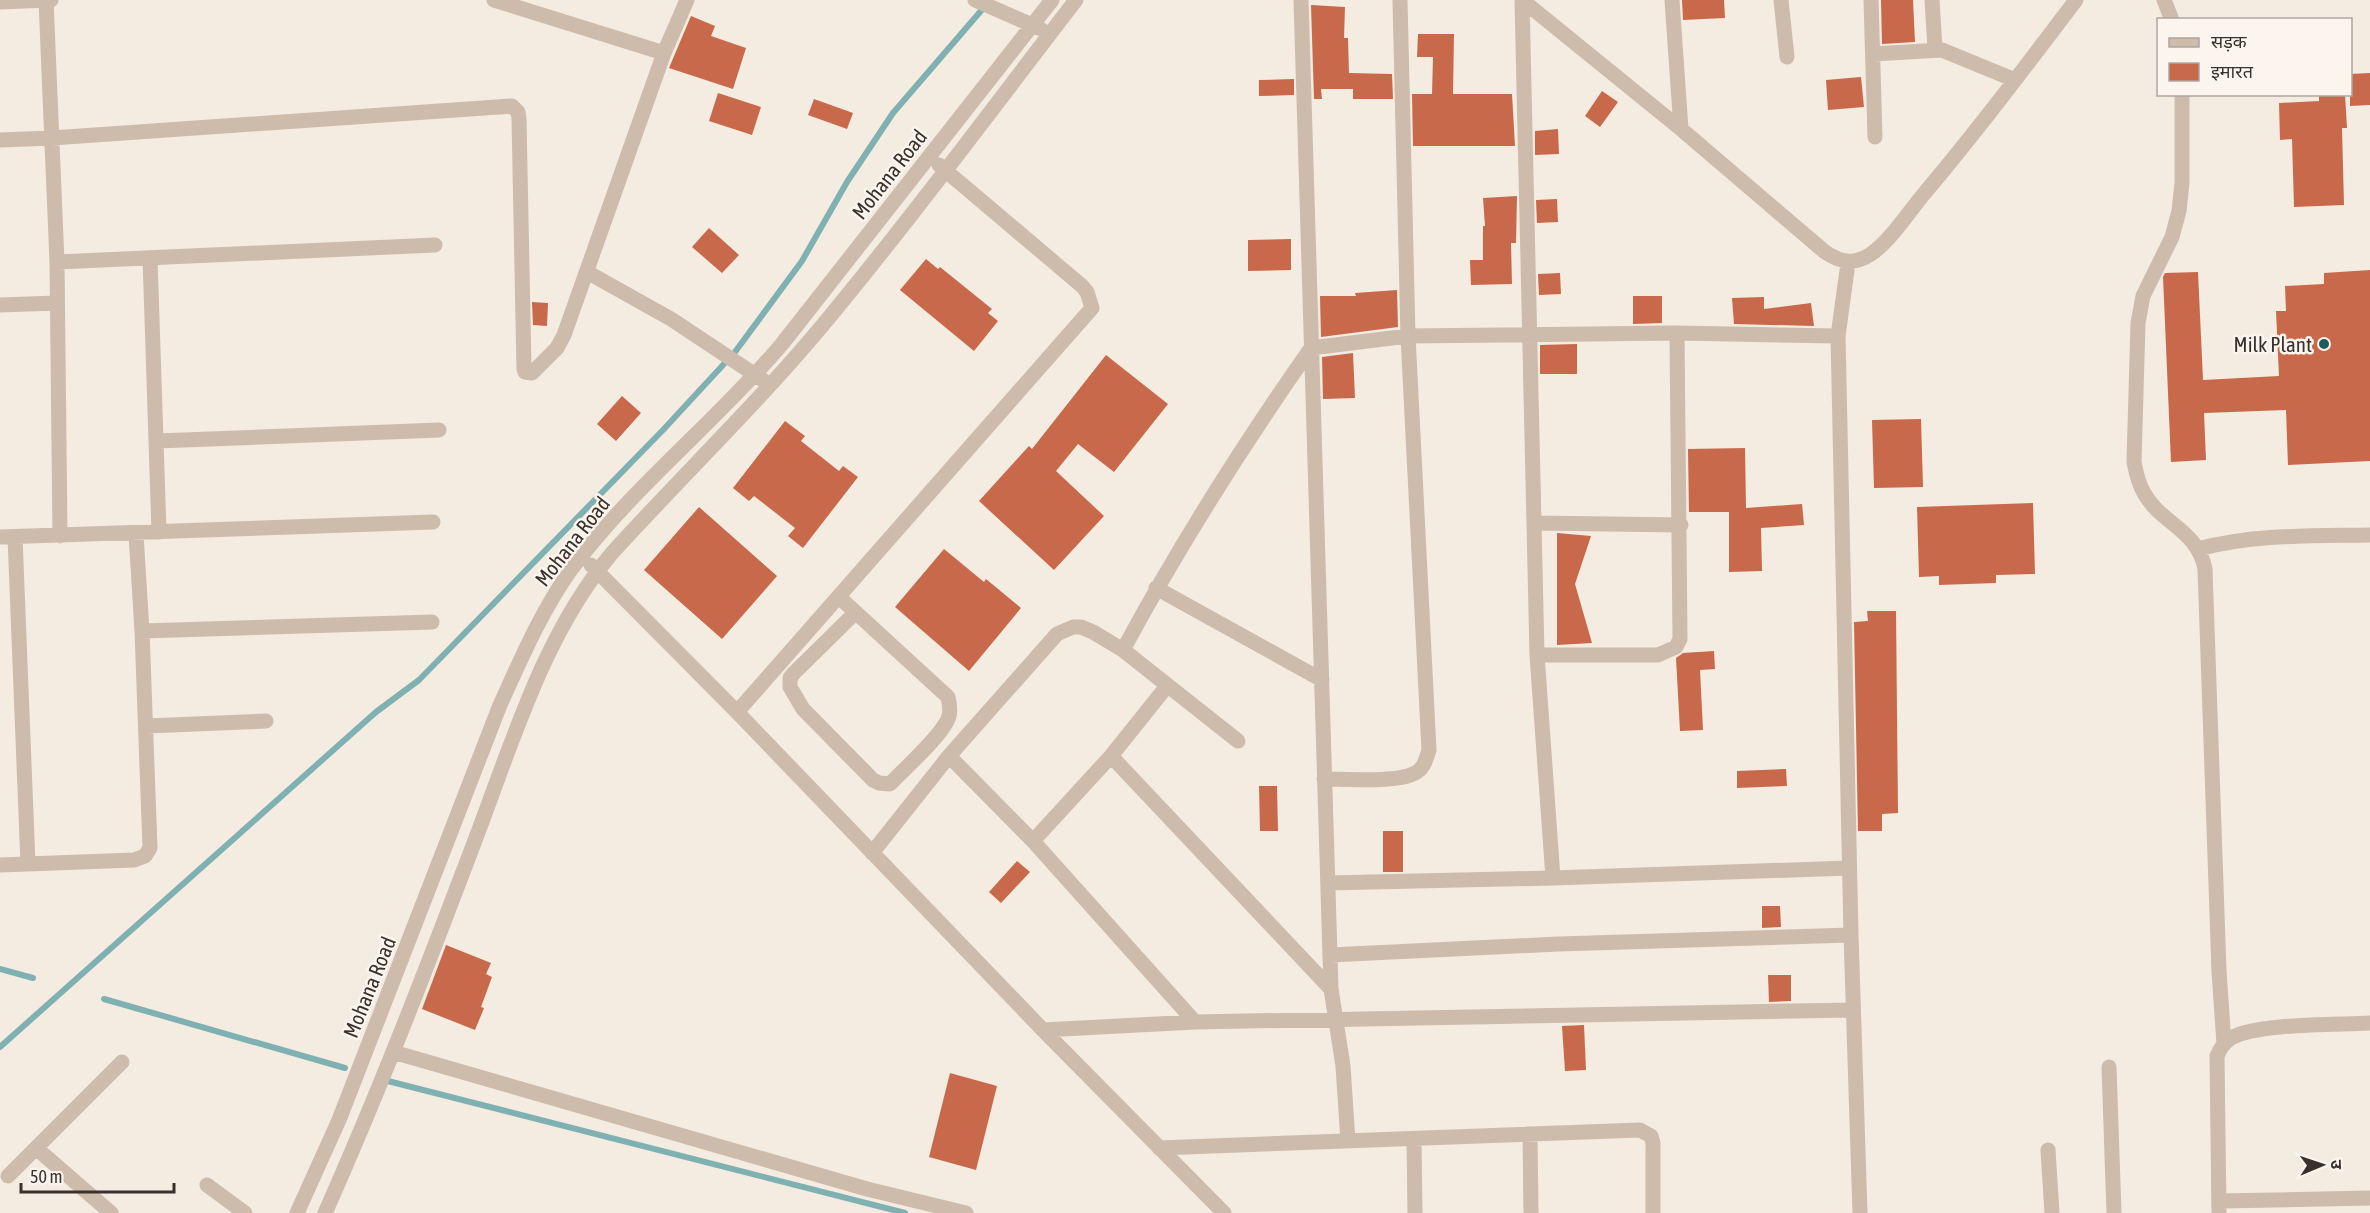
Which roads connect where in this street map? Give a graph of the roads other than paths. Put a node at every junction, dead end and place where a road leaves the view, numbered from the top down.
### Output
1 (48, 0) edge
2 (494, 0) edge
3 (687, 0) edge
4 (1052, 0) edge
5 (1076, 0) edge
6 (1301, 0) edge
7 (1400, 0) edge
8 (1522, 0) edge
9 (1672, 0) edge
10 (1781, 0) edge
11 (1871, 0) edge
12 (1932, 0) edge
13 (2076, 0) edge
14 (2164, 0) edge
15 (976, 1) edge
16 (0, 2) edge
17 (2171, 18) edge
18 (1032, 25) junction
19 (1051, 33) junction
20 (1935, 49) junction
21 (664, 53) junction
22 (1873, 54) junction
23 (1787, 57) dead end
24 (2015, 80) junction
25 (2182, 96) edge
26 (1681, 129) junction
27 (1875, 136) dead end
28 (52, 138) junction
29 (0, 140) edge
30 (929, 157) junction
31 (946, 170) junction
32 (435, 245) dead end
33 (150, 258) junction
34 (57, 261) junction
35 (1848, 263) junction
36 (587, 272) junction
37 (57, 303) junction
38 (0, 305) edge
39 (1677, 333) junction
40 (1530, 334) junction
41 (1408, 336) junction
42 (1838, 336) junction
43 (1311, 348) junction
44 (756, 374) junction
45 (770, 385) junction
46 (439, 430) dead end
47 (157, 441) junction
48 (433, 522) dead end
49 (1535, 523) junction
50 (1681, 525) junction
51 (159, 532) junction
52 (136, 534) junction
53 (2370, 535) edge
54 (60, 536) junction
55 (8, 537) edge
56 (2198, 549) junction
57 (581, 557) junction
58 (597, 571) junction
59 (1156, 588) junction
60 (839, 597) junction
61 (855, 613) junction
62 (432, 621) dead end
63 (142, 631) junction
64 (1123, 650) junction
65 (1537, 655) junction
66 (1322, 681) junction
67 (1167, 686) junction
68 (737, 712) junction
69 (266, 721) dead end
70 (146, 726) junction
71 (1238, 741) dead end
72 (949, 756) junction
73 (1111, 756) junction
74 (1324, 780) junction
75 (1033, 841) junction
76 (872, 853) junction
77 (28, 864) junction
78 (0, 865) edge
79 (1849, 868) junction
80 (1553, 878) junction
81 (1328, 883) junction
82 (1851, 935) junction
83 (1330, 955) junction
84 (1331, 988) junction
85 (1852, 1010) junction
86 (1336, 1020) junction
87 (1195, 1022) junction
88 (2370, 1023) edge
89 (1042, 1030) junction
90 (2224, 1044) junction
91 (393, 1052) junction
92 (122, 1062) dead end
93 (2109, 1067) dead end
94 (1530, 1134) junction
95 (1414, 1139) junction
96 (1348, 1141) junction
97 (36, 1148) junction
98 (1159, 1148) junction
99 (2048, 1150) dead end
100 (8, 1176) dead end
101 (207, 1185) dead end
102 (2370, 1198) edge
103 (2219, 1207) edge
104 (111, 1213) edge
105 (244, 1213) edge
106 (297, 1213) edge
107 (325, 1213) edge
108 (966, 1213) edge
109 (1224, 1213) edge
110 (1415, 1213) edge
111 (1531, 1213) edge
112 (1653, 1213) edge
113 (1860, 1213) edge
114 (2052, 1213) edge
115 (2114, 1213) edge

1 - 16 street
1 - 28 street
2 - 21 street
3 - 21 street
4 - 18 street, Mohana Road
5 - 19 street, Mohana Road
6 - 43 street
7 - 41 street
8 - 26 street
8 - 40 street
9 - 26 street
10 - 23 street
11 - 22 street
12 - 20 street
13 - 24 street
14 - 17 street
15 - 18 street
18 - 19 street
18 - 30 street, Mohana Road
19 - 31 street, Mohana Road
20 - 22 street
20 - 24 street
21 - 36 street
22 - 27 street
24 - 35 street
25 - 56 street
26 - 35 street
28 - 29 street
28 - 34 street
28 - 36 street
30 - 31 street
30 - 44 street, Mohana Road
31 - 45 street, Mohana Road
31 - 60 street
32 - 33 street
33 - 34 street
33 - 47 street
34 - 37 street
35 - 42 street
36 - 44 street
37 - 38 street
37 - 54 street
39 - 40 street
39 - 42 street
39 - 50 street
40 - 41 street
40 - 49 street
41 - 43 street
41 - 74 street
42 - 79 street
43 - 59 street
43 - 66 street
44 - 45 street
44 - 57 street, Mohana Road
45 - 58 street, Mohana Road
46 - 47 street
47 - 51 street
48 - 51 street
49 - 50 street
49 - 65 street
50 - 65 street
51 - 52 street
52 - 54 street
52 - 63 street
53 - 56 street
54 - 55 street
55 - 77 street
56 - 90 street
57 - 58 street
57 - 106 street, Mohana Road
58 - 68 street
58 - 91 street, Mohana Road
59 - 64 street
59 - 66 street
60 - 61 street
60 - 68 street
61 - 61 street
62 - 63 street
63 - 70 street
64 - 67 street
64 - 72 street
65 - 80 street
66 - 74 street
67 - 71 street
67 - 73 street
68 - 76 street
69 - 70 street
70 - 77 street
72 - 75 street
72 - 76 street
73 - 75 street
73 - 84 street
74 - 81 street
75 - 87 street
76 - 89 street
77 - 78 street
79 - 80 street
79 - 82 street
80 - 81 street
81 - 83 street
82 - 83 street
82 - 85 street
83 - 84 street
84 - 86 street
85 - 86 street
85 - 113 street
86 - 87 street
86 - 96 street
87 - 89 street
88 - 90 street
89 - 98 street
90 - 103 street
91 - 107 street, Mohana Road
91 - 108 street
92 - 97 street
93 - 115 street
94 - 95 street
94 - 111 street
94 - 112 street
95 - 96 street
95 - 110 street
96 - 98 street
97 - 100 street
97 - 104 street
98 - 109 street
99 - 114 street
101 - 105 street
102 - 103 street

